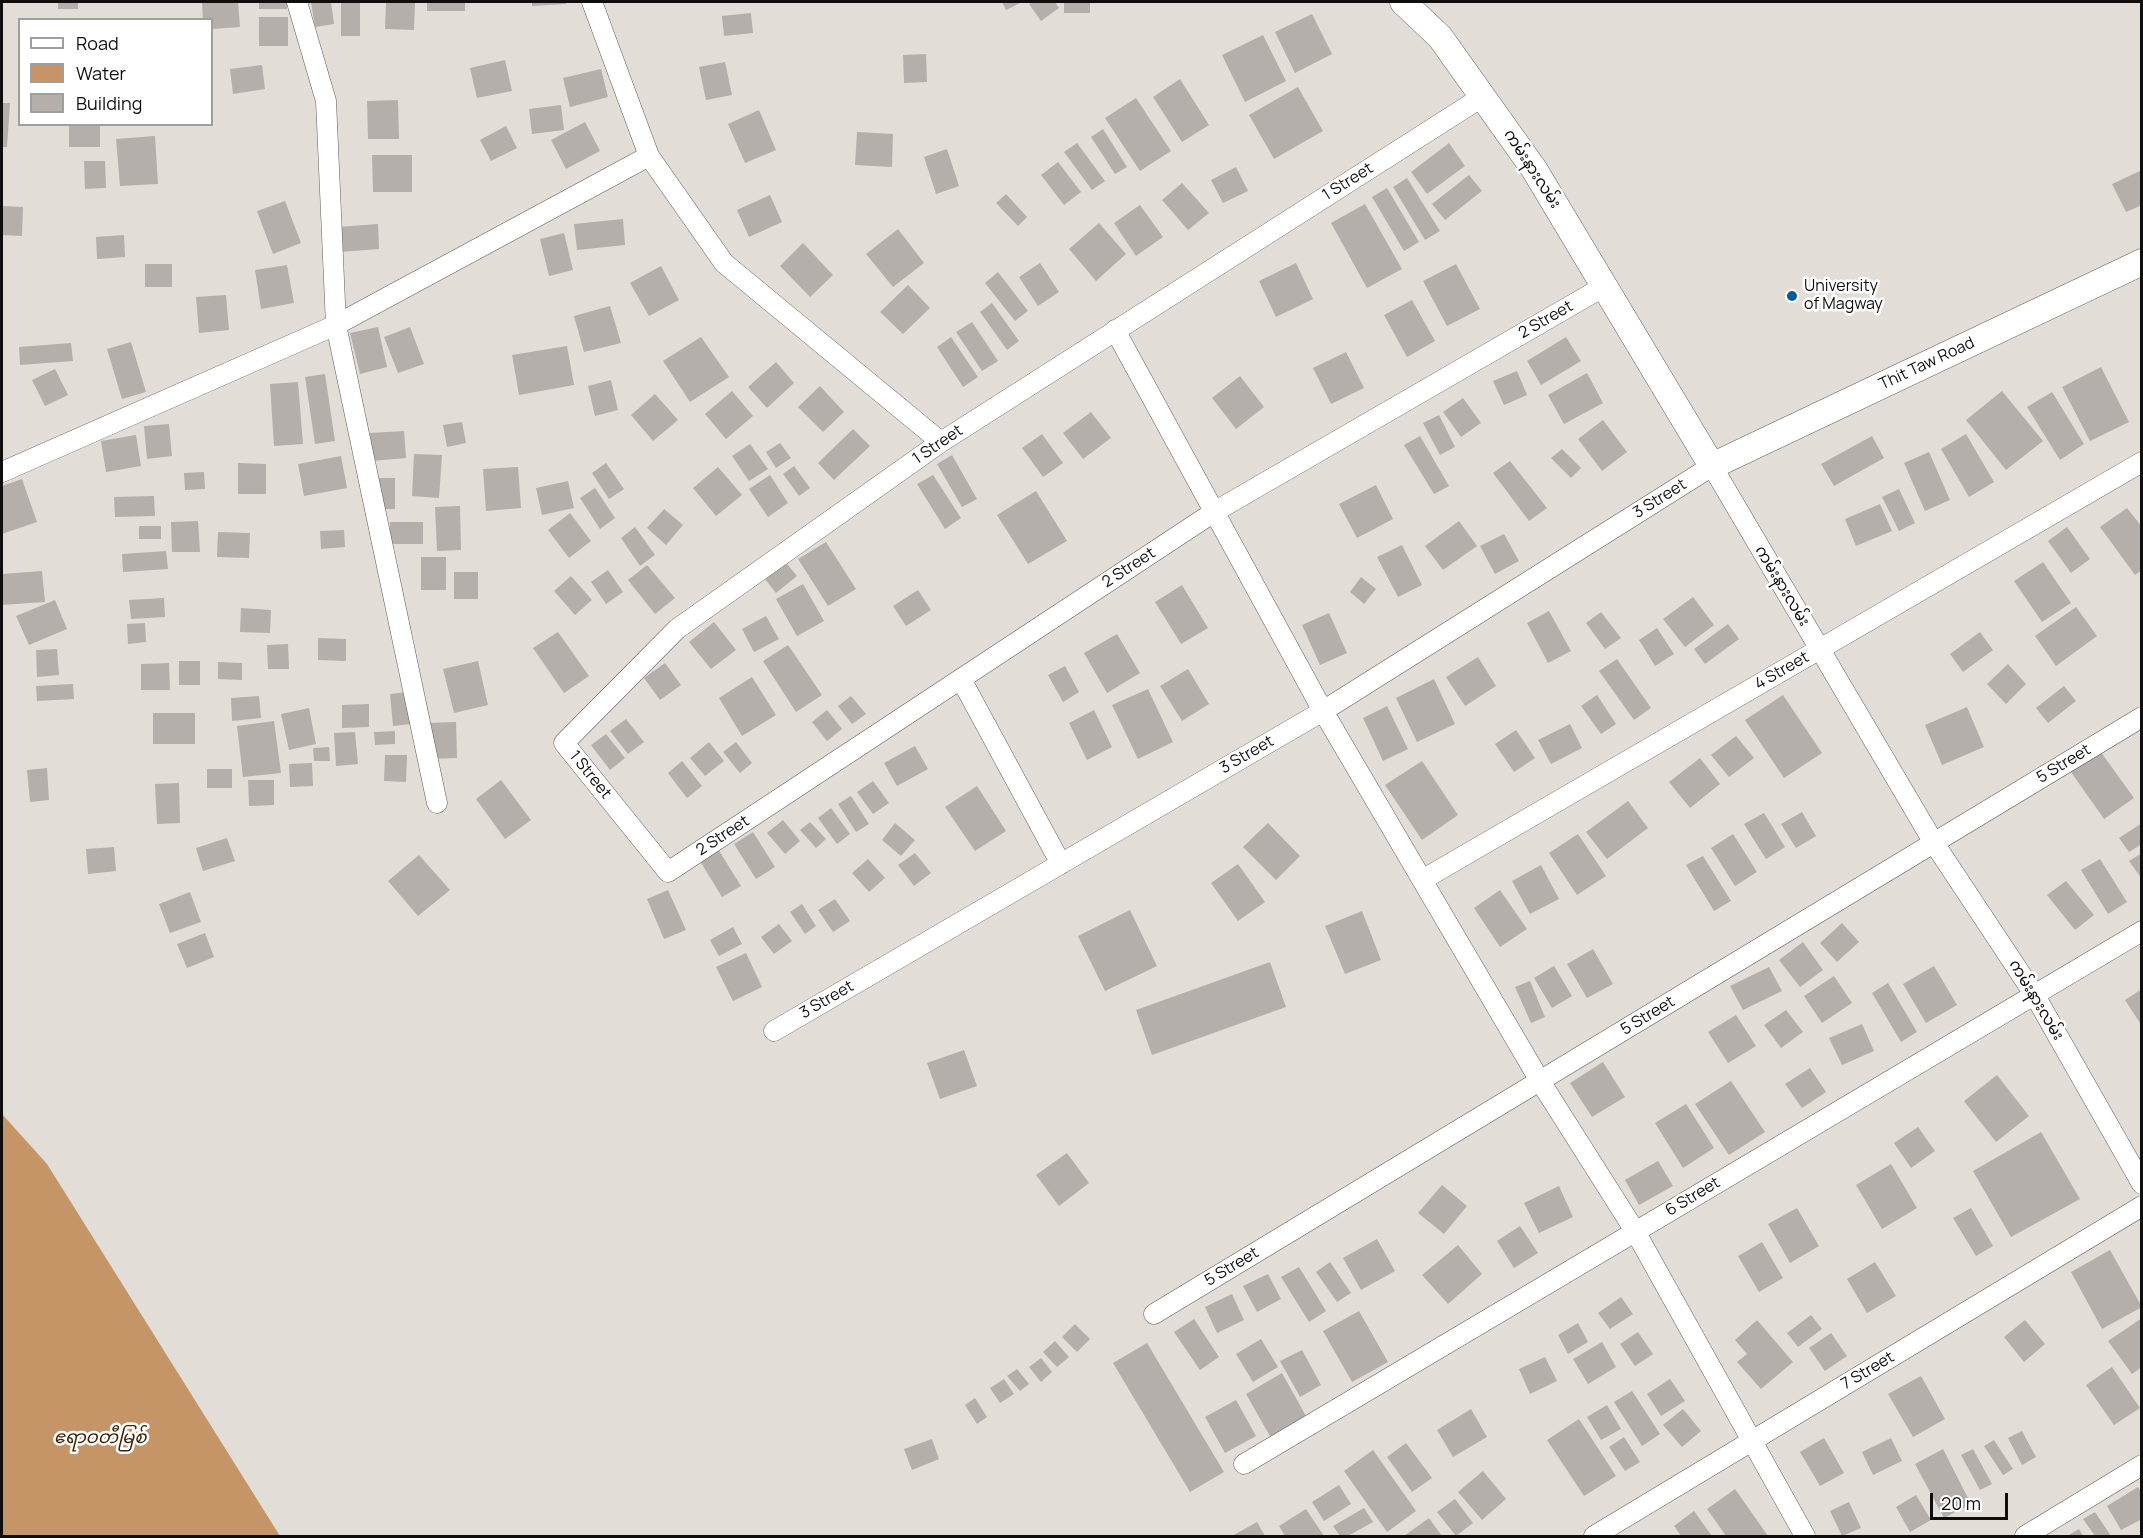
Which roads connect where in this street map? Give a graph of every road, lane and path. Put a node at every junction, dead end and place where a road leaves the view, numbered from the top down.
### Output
1 (297, 2) edge
2 (591, 2) edge
3 (1403, 2) edge
4 (1482, 97) junction
5 (649, 156) junction
6 (2142, 262) edge
7 (1604, 288) junction
8 (336, 325) junction
9 (1115, 330) junction
10 (941, 442) junction
11 (2142, 462) edge
12 (1712, 466) junction
13 (2, 472) edge
14 (1214, 512) junction
15 (1820, 649) junction
16 (961, 679) junction
17 (1323, 711) junction
18 (2142, 717) edge
19 (437, 803) dead end
20 (1934, 843) junction
21 (1061, 864) junction
22 (668, 872) joint
23 (1422, 880) junction
24 (2142, 931) edge
25 (2034, 994) junction
26 (774, 1031) dead end
27 (1540, 1081) junction
28 (2142, 1184) edge
29 (2142, 1206) edge
30 (1635, 1232) junction
31 (1154, 1314) dead end
32 (1750, 1442) junction
33 (1244, 1464) dead end
34 (2142, 1465) edge
35 (1594, 1536) edge
36 (1805, 1536) edge
37 (2025, 1536) edge

1 - 8 street
2 - 5 street
3 - 4 street, ကမ်းနားလမ်း
4 - 7 street, ကမ်းနားလမ်း
4 - 9 street, 1 Street
5 - 8 street
5 - 10 street
6 - 12 street, Thit Taw Road
7 - 12 street, ကမ်းနားလမ်း
7 - 14 street, 2 Street
8 - 13 street
8 - 19 street
9 - 10 street, 1 Street
9 - 14 street
10 - 22 street, 1 Street
11 - 15 street, 4 Street
12 - 15 street, ကမ်းနားလမ်း
12 - 17 street, 3 Street
14 - 16 street, 2 Street
14 - 17 street
15 - 20 street, ကမ်းနားလမ်း
15 - 23 street, 4 Street
16 - 21 street
16 - 22 street, 2 Street
17 - 21 street, 3 Street
17 - 23 street
18 - 20 street, 5 Street
20 - 25 street, ကမ်းနားလမ်း
20 - 27 street, 5 Street
21 - 26 street, 3 Street
23 - 27 street
24 - 25 street, 6 Street
25 - 28 street, ကမ်းနားလမ်း
25 - 30 street, 6 Street
27 - 30 street
27 - 31 street, 5 Street
29 - 32 street, 7 Street
30 - 32 street
30 - 33 street, 6 Street
32 - 35 street, 7 Street
32 - 36 street
34 - 37 street

